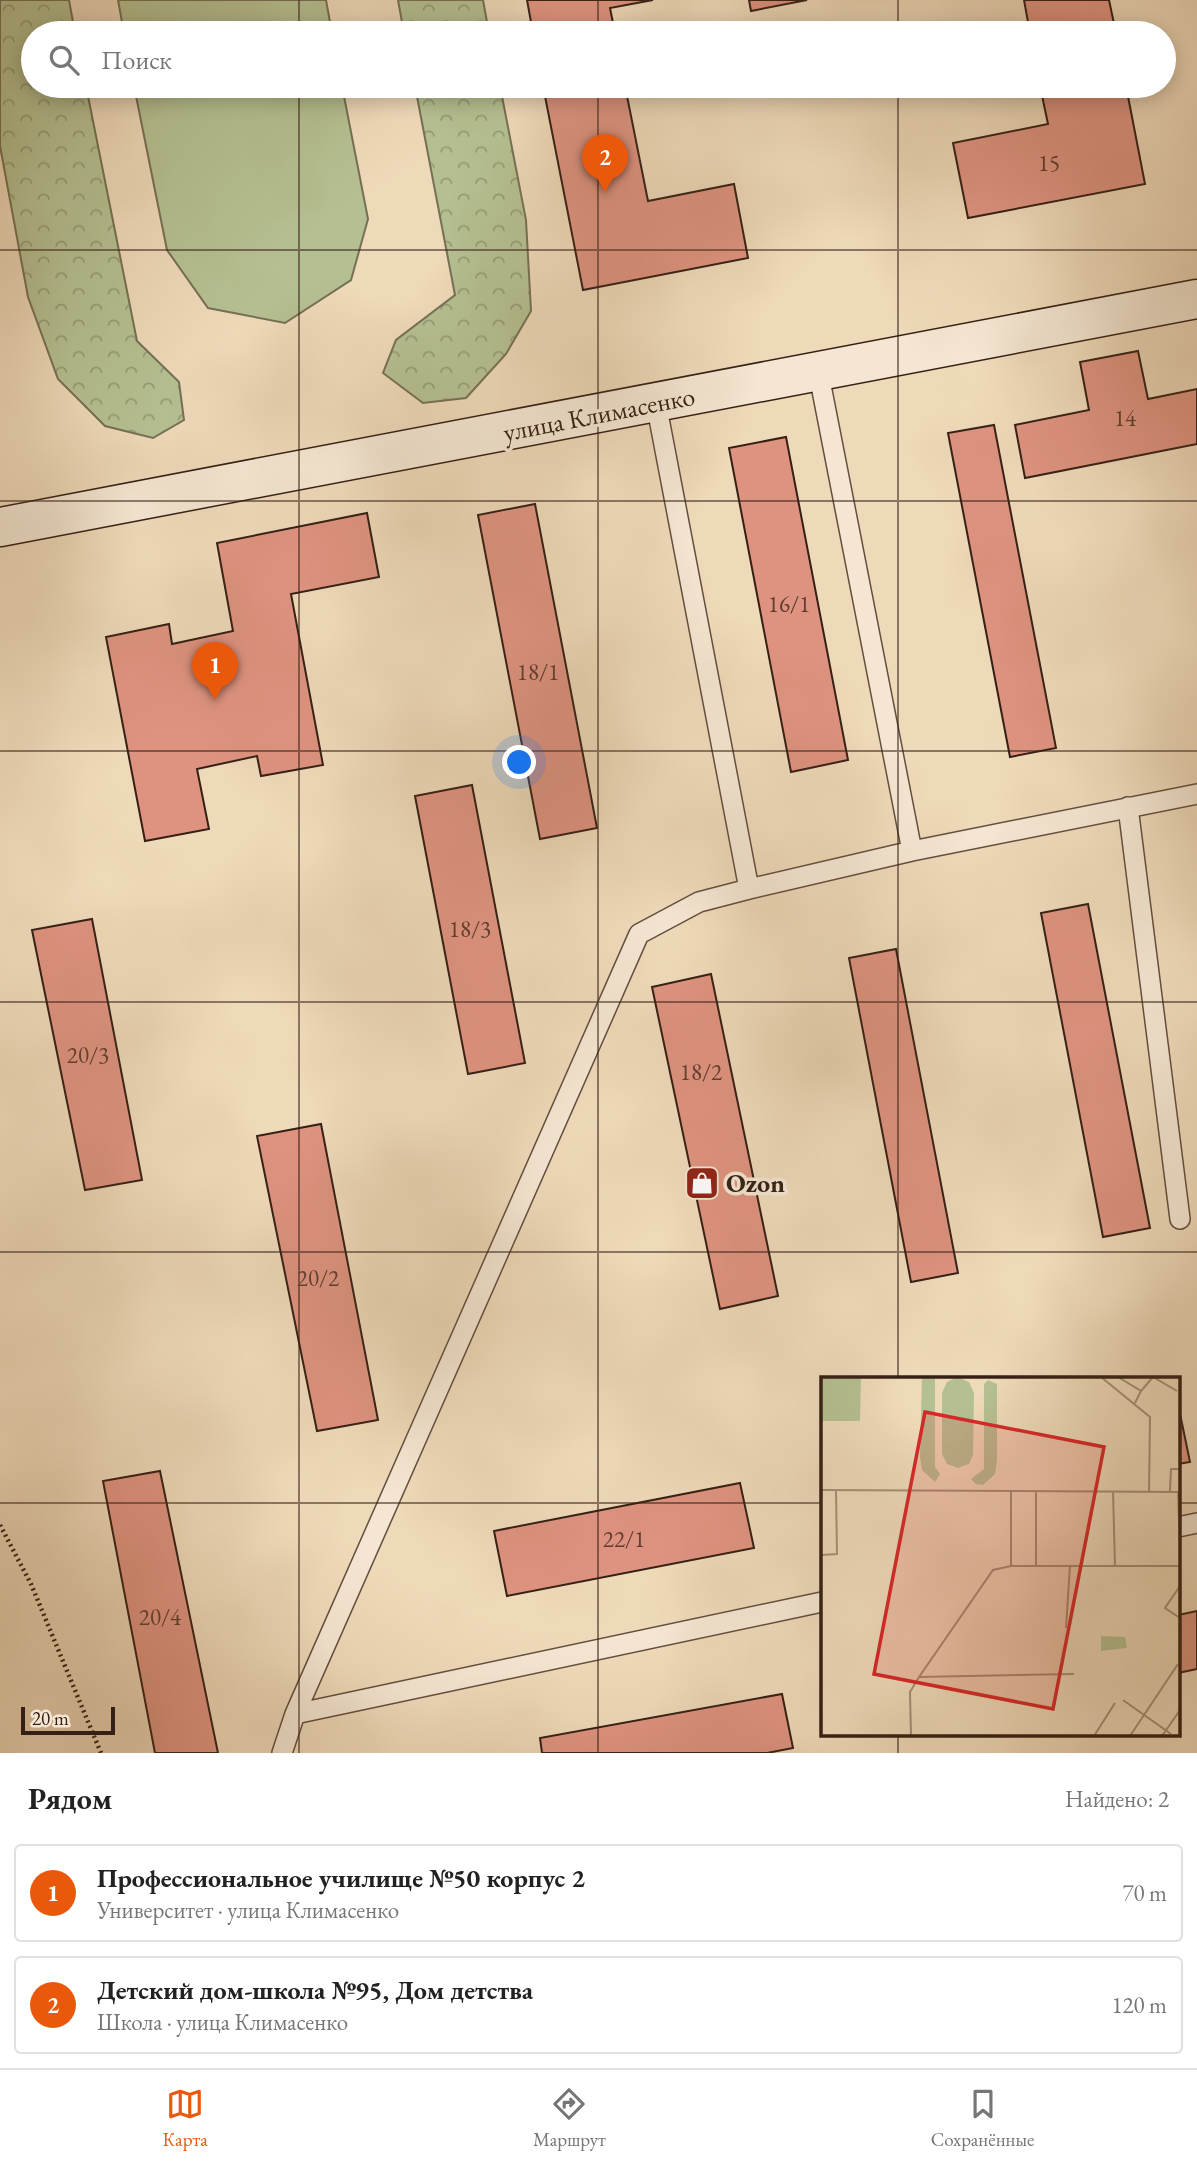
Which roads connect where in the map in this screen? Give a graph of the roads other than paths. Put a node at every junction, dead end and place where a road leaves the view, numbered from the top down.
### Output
1 (1197, 299) edge
2 (818, 370) junction
3 (656, 403) junction
4 (0, 527) edge
5 (1197, 794) edge
6 (1128, 807) junction
7 (912, 851) junction
8 (749, 889) junction
9 (1180, 1219) dead end
10 (821, 1602) edge
11 (295, 1714) junction
12 (282, 1753) edge

1 - 2 street, улица Климасенко
2 - 3 street, улица Климасенко
2 - 7 lane
3 - 4 street, улица Климасенко
3 - 8 lane
5 - 6 lane
6 - 7 lane
6 - 9 lane
7 - 8 lane
8 - 11 lane
10 - 11 lane
11 - 12 lane

